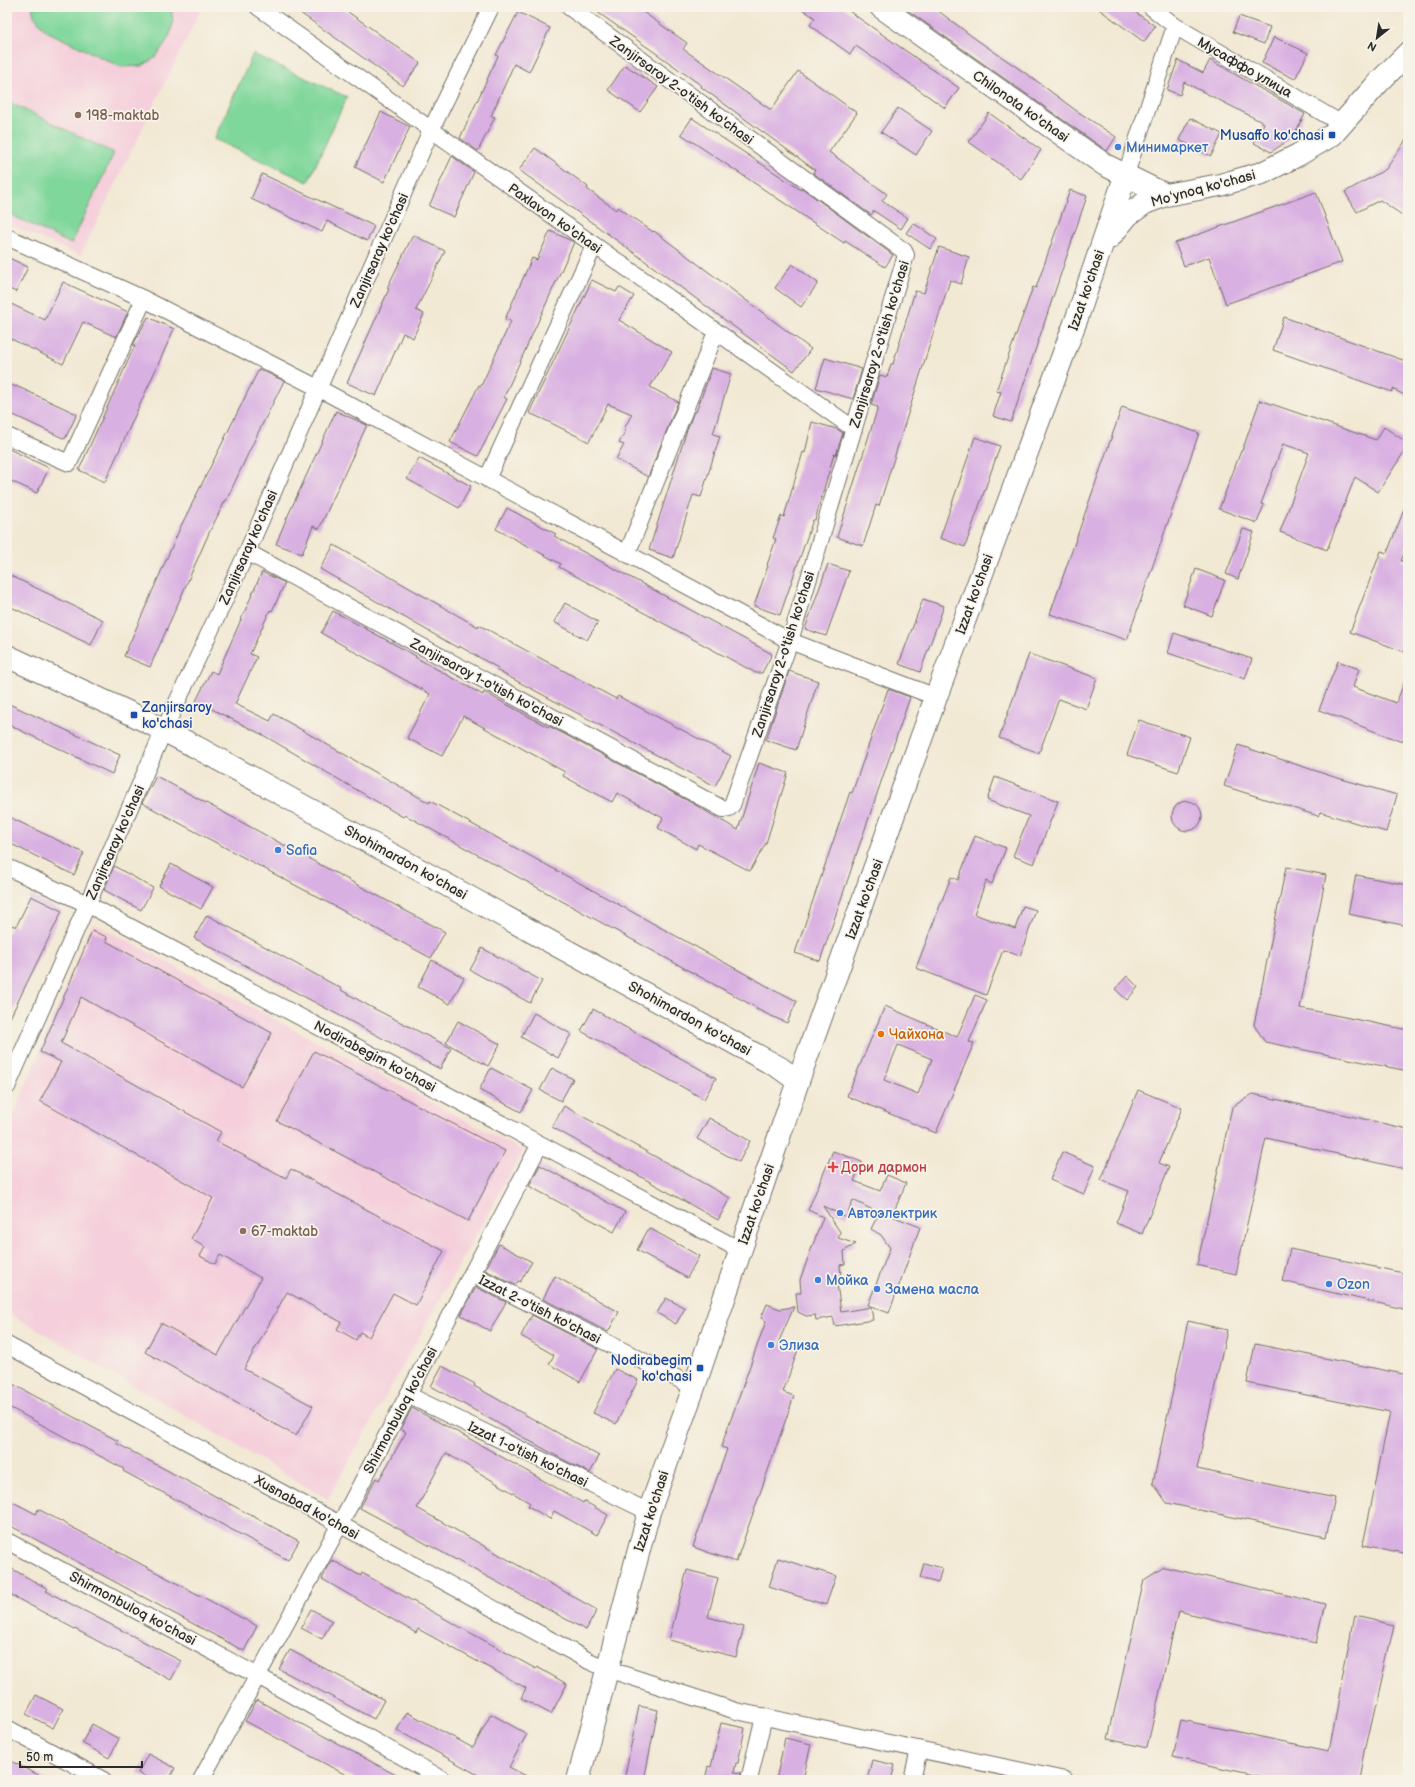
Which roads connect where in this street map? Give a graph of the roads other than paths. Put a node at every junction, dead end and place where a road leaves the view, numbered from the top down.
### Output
1 (491, 7) edge
2 (569, 7) edge
3 (881, 7) edge
4 (1151, 7) edge
5 (266, 10) edge
6 (1175, 26) junction
7 (1408, 53) edge
8 (1342, 124) junction
9 (431, 130) junction
10 (1125, 177) junction
11 (1166, 195) junction
12 (7, 237) edge
13 (594, 246) junction
14 (1098, 258) junction
15 (144, 298) junction
16 (716, 332) junction
17 (318, 388) junction
18 (854, 429) junction
19 (7, 436) edge
20 (487, 479) junction
21 (247, 552) junction
22 (626, 554) junction
23 (790, 641) junction
24 (7, 656) edge
25 (936, 697) junction
26 (164, 730) junction
27 (729, 808) joint
28 (7, 867) edge
29 (87, 904) junction
30 (798, 1081) junction
31 (7, 1087) edge
32 (540, 1144) junction
33 (740, 1250) junction
34 (472, 1274) junction
35 (7, 1345) edge
36 (694, 1387) junction
37 (408, 1395) junction
38 (649, 1512) junction
39 (340, 1524) junction
40 (7, 1540) edge
41 (607, 1669) junction
42 (258, 1676) junction
43 (764, 1716) junction
44 (7, 1728) edge
45 (919, 1750) junction
46 (103, 1780) edge
47 (202, 1780) edge
48 (444, 1780) edge
49 (578, 1780) edge
50 (749, 1780) edge
51 (912, 1780) edge
52 (1065, 1780) edge

1 - 9 street, Zanjirsaray ko'chasi
2 - 18 street, Zanjirsaroy 2-o'tish ko'chasi
3 - 10 street, Chilonota ko'chasi
4 - 6 street, Мусаффо улица
5 - 9 street, Paxlavon ko'chasi
6 - 8 street, Мусаффо улица
6 - 10 street, Izzat ko'chasi
7 - 8 street, Moʻynoq ko'chasi
8 - 11 street, Moʻynoq ko'chasi
9 - 13 street, Paxlavon ko'chasi
9 - 17 street, Zanjirsaray ko'chasi
10 - 11 street, Chilonota ko'chasi
10 - 14 street, Izzat ko'chasi
11 - 14 street, Moʻynoq ko'chasi
12 - 15 street
13 - 16 street, Paxlavon ko'chasi
13 - 20 street
14 - 25 street, Izzat ko'chasi
15 - 17 street
15 - 19 street
16 - 18 street, Paxlavon ko'chasi
16 - 22 street
17 - 20 street
17 - 21 street, Zanjirsaray ko'chasi
18 - 23 street, Zanjirsaroy 2-o'tish ko'chasi
20 - 22 street
21 - 26 street, Zanjirsaray ko'chasi
21 - 27 street, Zanjirsaroy 1-o'tish ko'chasi
22 - 23 street
23 - 25 street
23 - 27 street, Zanjirsaroy 2-o'tish ko'chasi
24 - 26 street, Shohimardon ko'chasi
25 - 30 street, Izzat ko'chasi
26 - 29 street, Zanjirsaray ko'chasi
26 - 30 street, Shohimardon ko'chasi
28 - 29 street, Nodirabegim ko'chasi
29 - 31 street, Zanjirsaray ko'chasi
29 - 32 street, Nodirabegim ko'chasi
30 - 33 street, Izzat ko'chasi
32 - 33 street, Nodirabegim ko'chasi
32 - 34 street, Shirmonbuloq ko'chasi
33 - 36 street, Izzat ko'chasi
34 - 36 street, Izzat 2-o'tish ko'chasi
34 - 37 street, Shirmonbuloq ko'chasi
35 - 39 street, Xusnabad ko'chasi
36 - 38 street, Izzat ko'chasi
37 - 38 street, Izzat 1-o'tish ko'chasi
37 - 39 street, Shirmonbuloq ko'chasi
38 - 41 street, Izzat ko'chasi
39 - 41 street, Xusnabad ko'chasi
39 - 42 street, Shirmonbuloq ko'chasi
40 - 42 street, Shirmonbuloq ko'chasi
41 - 43 street, Xusnabad ko'chasi
41 - 49 street, Izzat ko'chasi
42 - 47 street, Shirmonbuloq ko'chasi
42 - 48 street, Shirmonbuloq ko'chasi
43 - 45 street, Xusnabad ko'chasi
43 - 50 street
44 - 46 street
45 - 51 street
45 - 52 street, Xusnabad ko'chasi

